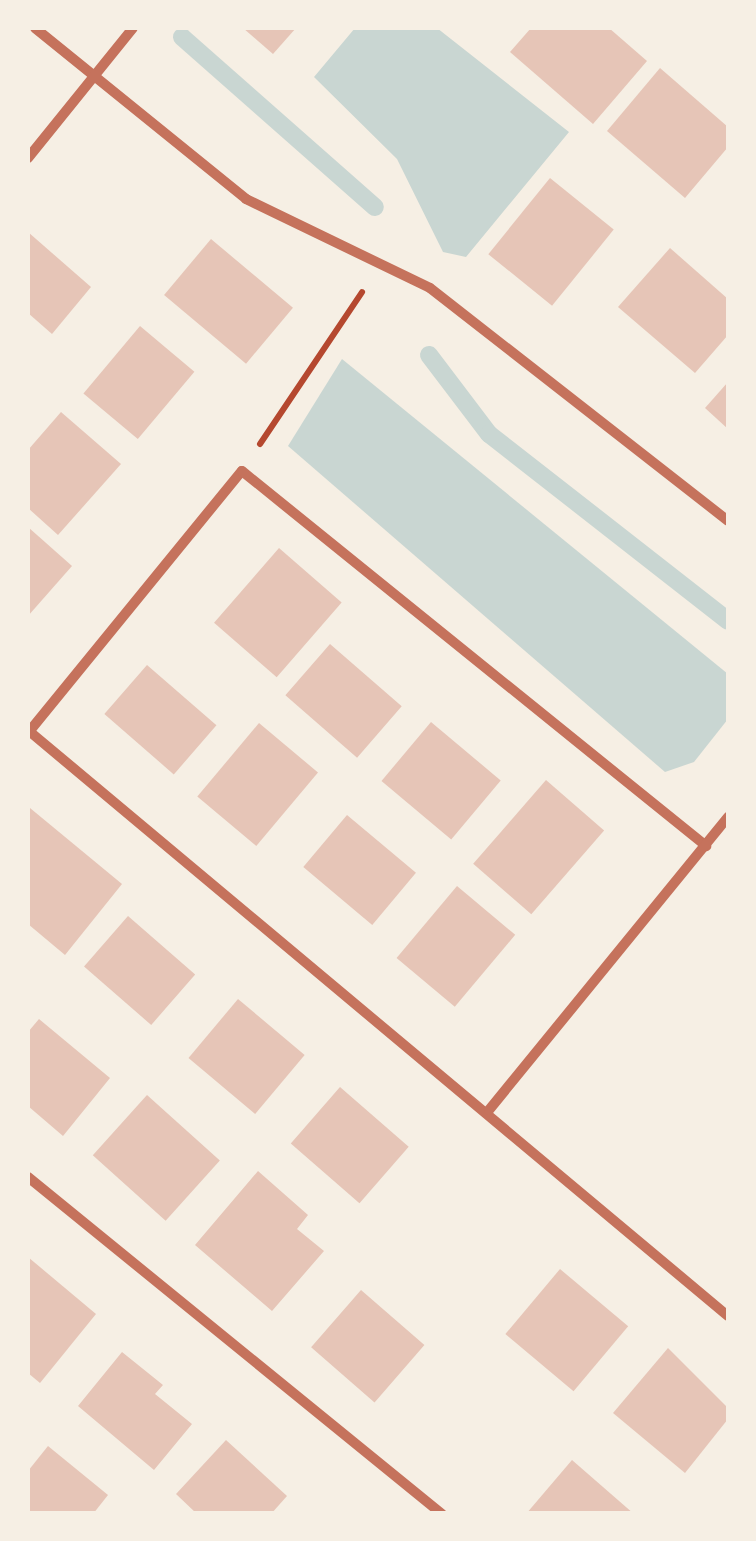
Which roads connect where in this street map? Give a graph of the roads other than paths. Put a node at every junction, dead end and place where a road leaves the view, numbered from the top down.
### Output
1 (35, 28) edge
2 (133, 28) edge
3 (95, 77) junction
4 (28, 158) edge
5 (728, 521) edge
6 (28, 732) edge
7 (728, 817) edge
8 (706, 846) junction
9 (489, 1110) junction
10 (28, 1177) edge
11 (728, 1316) edge
12 (442, 1514) edge

1 - 3 street
2 - 3 street
3 - 4 street
3 - 5 street
6 - 8 street
6 - 9 street
7 - 8 street
8 - 9 street
9 - 11 street
10 - 12 street

